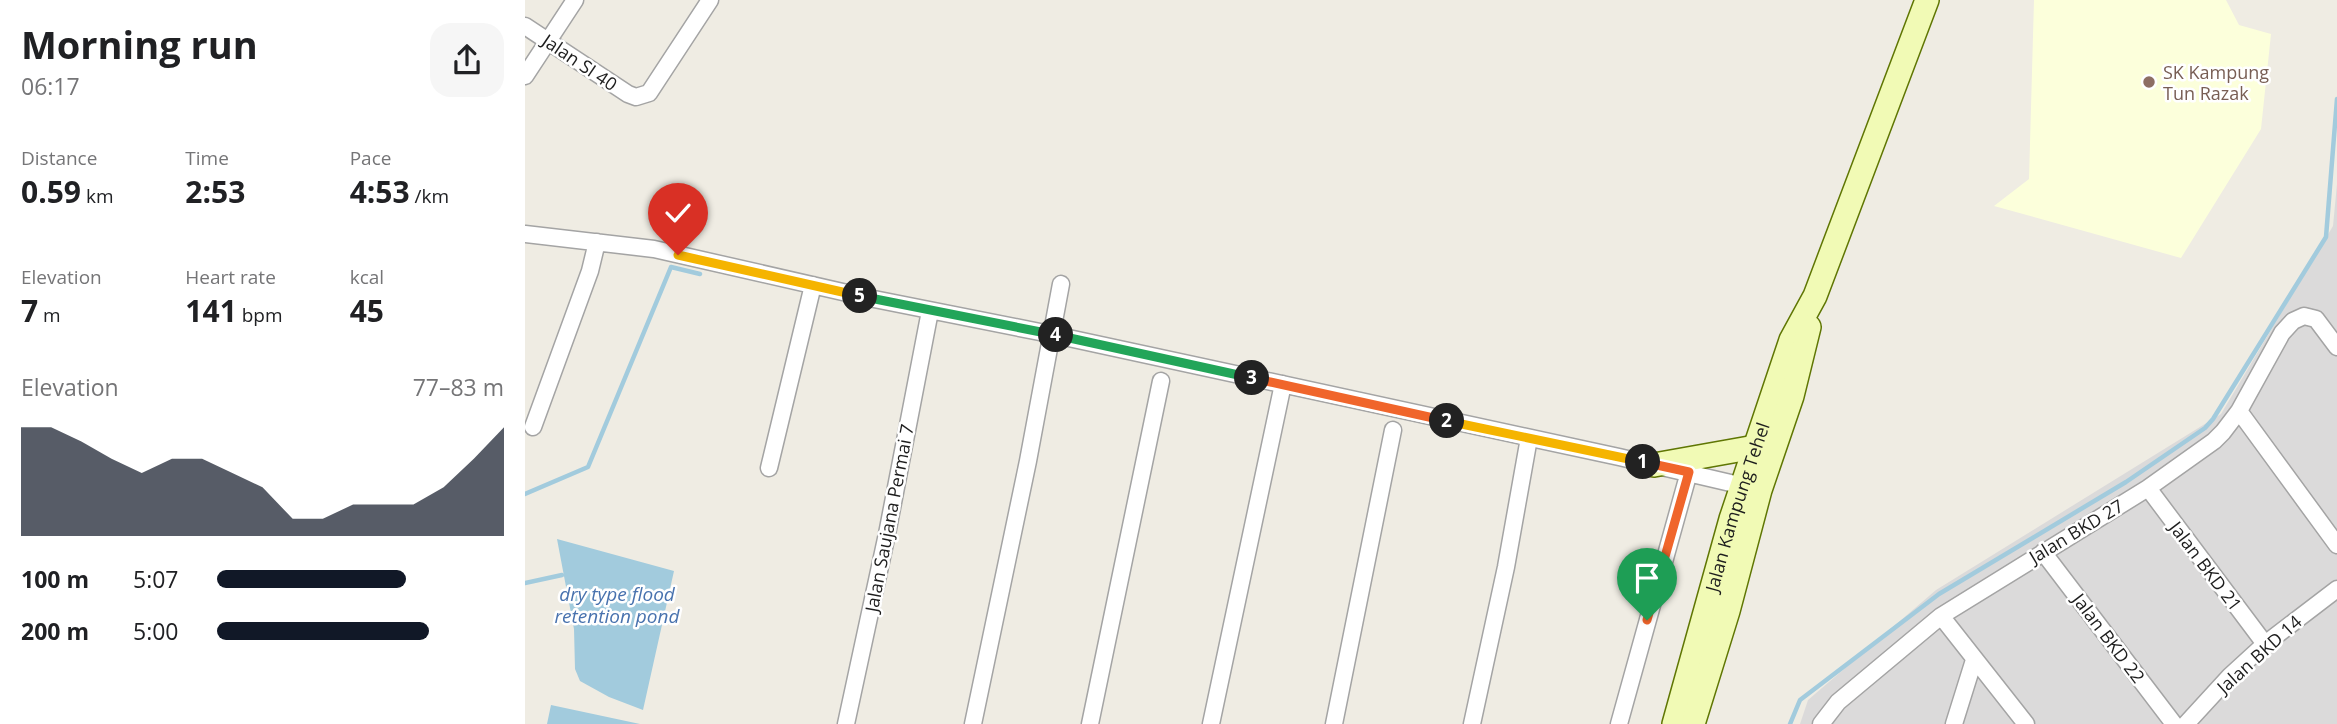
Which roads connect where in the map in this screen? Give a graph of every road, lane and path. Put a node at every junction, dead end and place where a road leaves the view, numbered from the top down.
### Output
1 (575, 0) edge
2 (710, 0) edge
3 (1927, 0) edge
4 (525, 26) edge
5 (548, 41) junction
6 (525, 76) edge
7 (525, 234) edge
8 (597, 242) junction
9 (1061, 284) dead end
10 (813, 285) junction
11 (1815, 296) junction
12 (930, 311) junction
13 (1050, 334) junction
14 (2337, 347) edge
15 (1161, 381) dead end
16 (1283, 384) junction
17 (2239, 411) junction
18 (533, 428) dead end
19 (1393, 430) dead end
20 (1529, 438) junction
21 (1755, 447) junction
22 (1654, 465) junction
23 (769, 468) dead end
24 (1689, 472) junction
25 (1751, 488) junction
26 (2148, 488) junction
27 (2337, 545) edge
28 (2043, 552) junction
29 (2337, 589) edge
30 (1941, 616) junction
31 (1696, 642) junction
32 (2265, 644) junction
33 (1974, 660) junction
34 (1695, 718) edge
35 (846, 724) edge
36 (973, 724) edge
37 (1090, 724) edge
38 (1211, 724) edge
39 (1333, 724) edge
40 (1472, 724) edge
41 (1619, 724) edge
42 (1674, 724) edge
43 (1681, 724) edge
44 (1821, 724) edge
45 (1954, 724) edge
46 (2026, 724) edge
47 (2174, 724) edge
48 (2186, 724) edge

1 - 5 street
2 - 5 street, Jalan SI 40
3 - 11 main road, Jalan Kampung Tehel
4 - 5 street, Jalan SI 40
5 - 6 street
7 - 8 street
8 - 10 street
8 - 18 street
9 - 13 street
10 - 12 street
10 - 23 street
11 - 21 main road, Jalan Kampung Tehel
11 - 25 main road, Jalan Kampung Tehel
12 - 13 street
12 - 35 street, Jalan Saujana Permai 7
13 - 16 street
13 - 36 street
14 - 17 street, Jalan BKD 27
15 - 37 street
16 - 20 street
16 - 38 street
17 - 26 street, Jalan BKD 27
17 - 27 street
19 - 39 street
20 - 22 street
20 - 40 street
21 - 22 main road
21 - 25 main road, Jalan Kampung Tehel
22 - 24 street
24 - 25 street
24 - 41 street
25 - 31 main road, Jalan Kampung Tehel
25 - 34 main road, Jalan Kampung Tehel
26 - 28 street, Jalan BKD 27
26 - 32 street, Jalan BKD 21
28 - 30 street, Jalan BKD 27
28 - 47 street, Jalan BKD 22
29 - 32 street, Jalan BKD 14
30 - 33 street
30 - 44 street, Jalan BKD 27
31 - 42 main road, Jalan Kampung Tehel
31 - 43 main road
32 - 48 street, Jalan BKD 14
33 - 45 street
33 - 46 street

